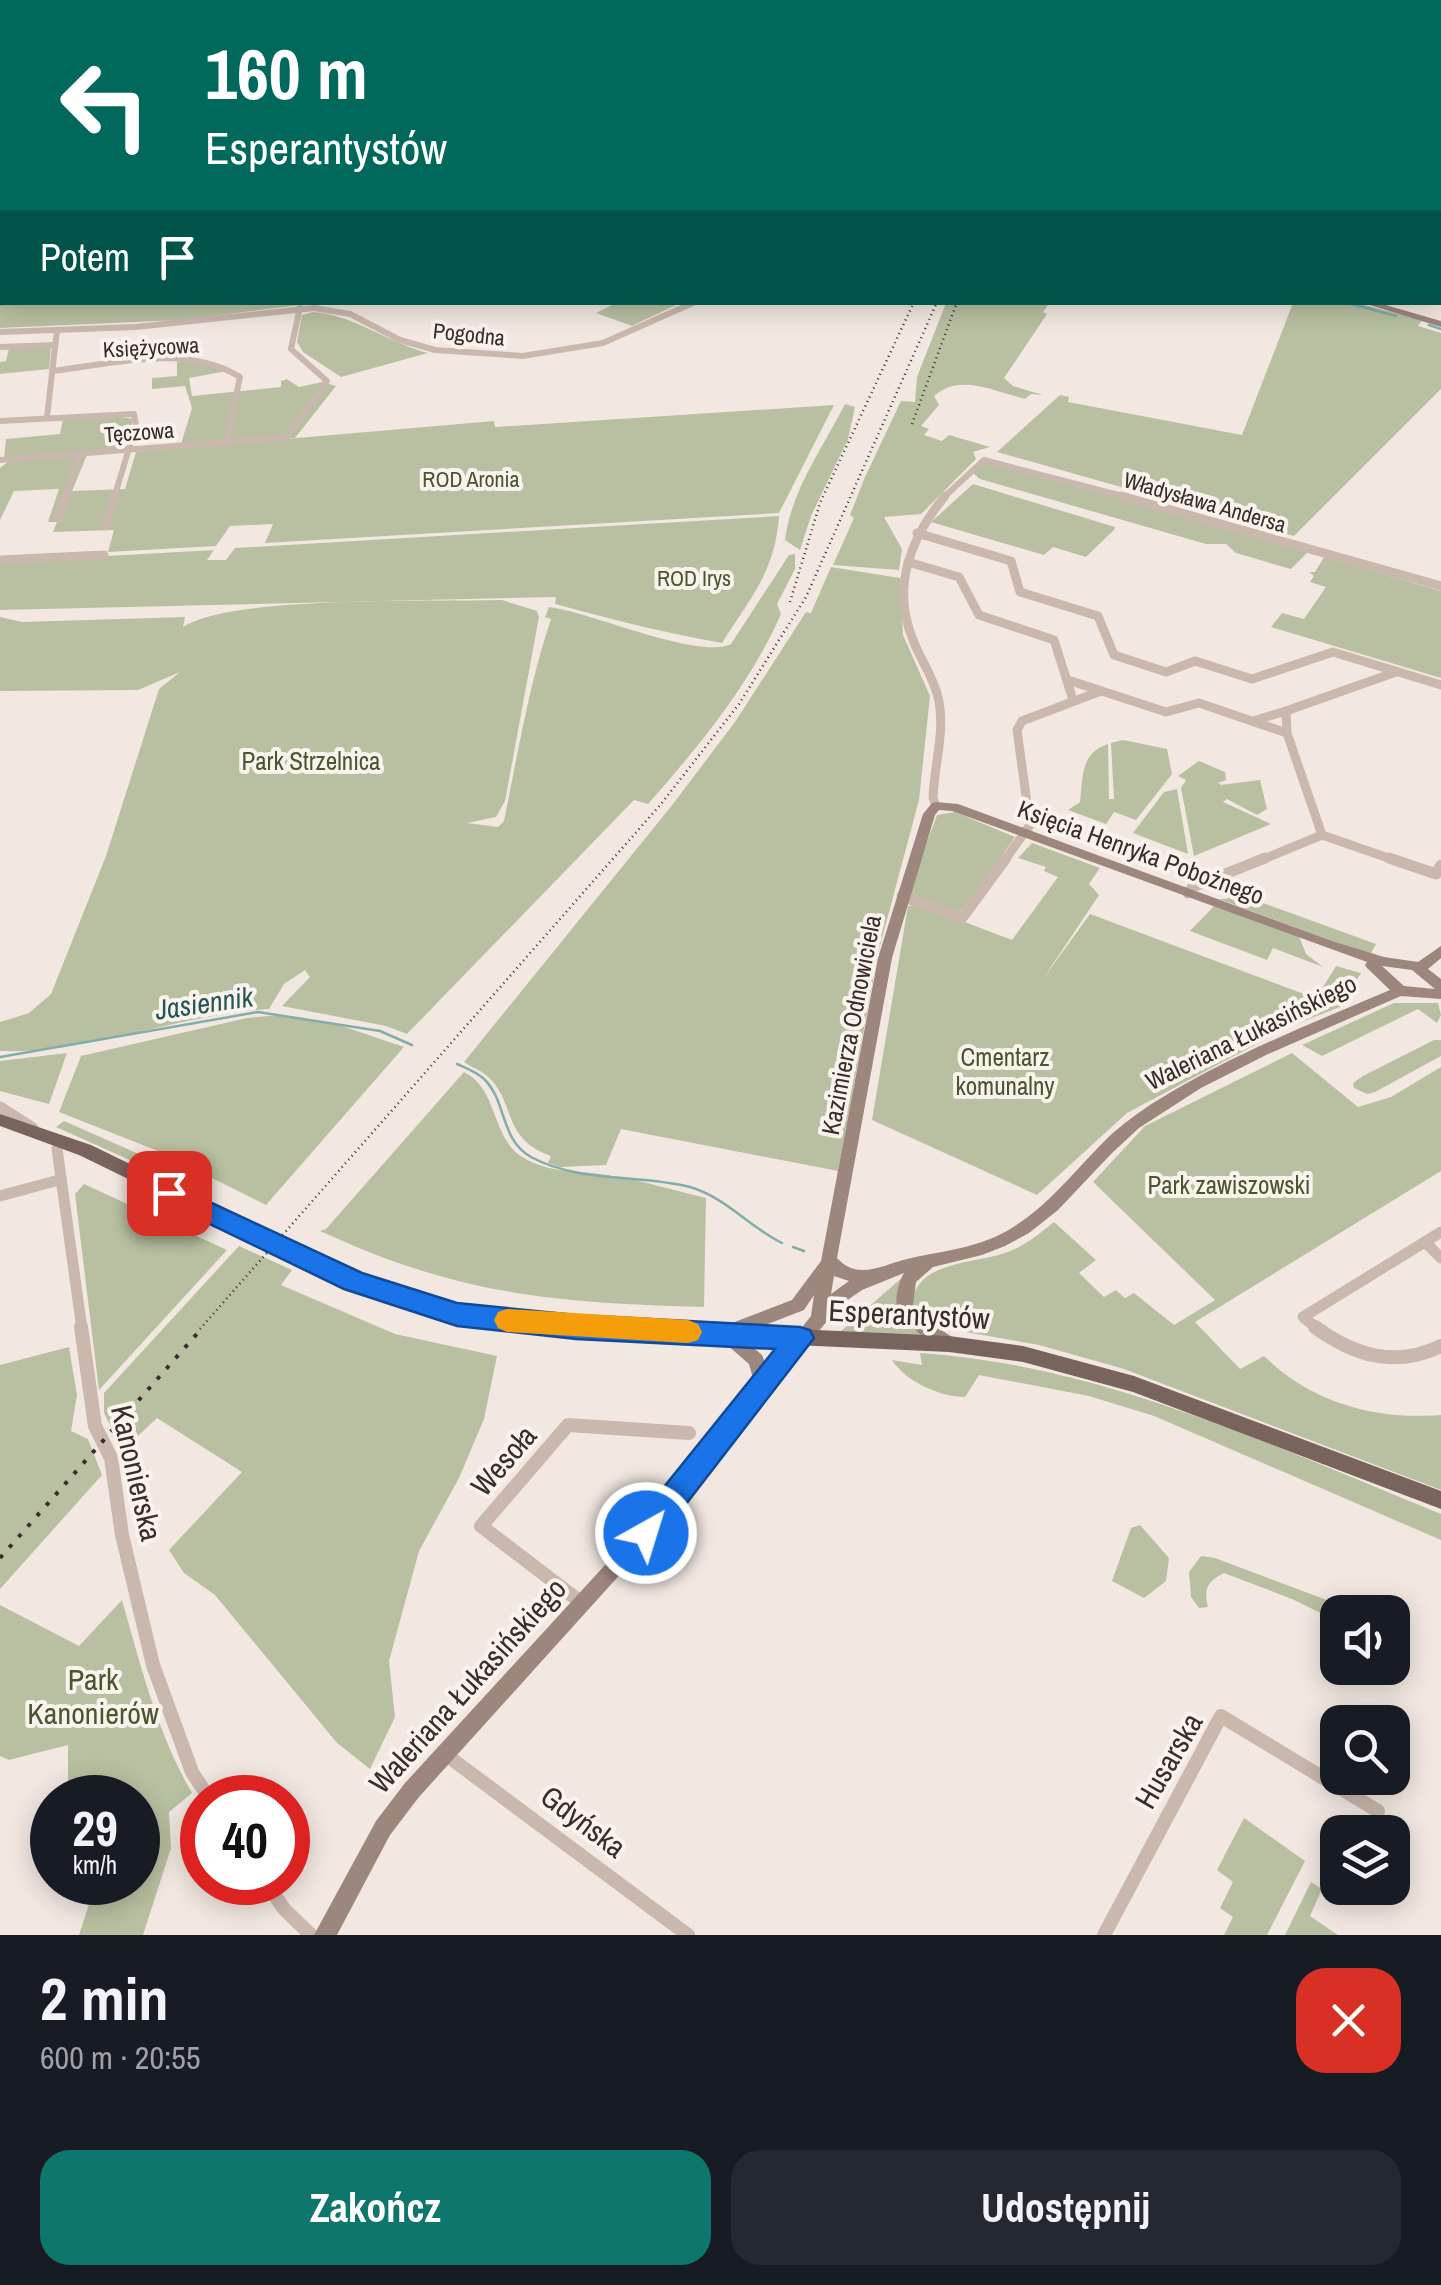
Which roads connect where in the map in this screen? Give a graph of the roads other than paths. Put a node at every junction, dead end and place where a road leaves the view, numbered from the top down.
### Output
1 (688, 305) edge
2 (1374, 305) edge
3 (300, 308) junction
4 (1441, 324) edge
5 (57, 330) junction
6 (0, 332) edge
7 (54, 345) junction
8 (0, 347) edge
9 (52, 371) junction
10 (47, 417) junction
11 (0, 421) edge
12 (226, 444) junction
13 (129, 451) junction
14 (80, 454) junction
15 (0, 460) edge
16 (965, 477) joint
17 (58, 518) dead end
18 (106, 526) dead end
19 (917, 533) junction
20 (104, 555) dead end
21 (0, 560) edge
22 (908, 562) junction
23 (1441, 586) edge
24 (1397, 671) junction
25 (1068, 680) junction
26 (1441, 684) edge
27 (1101, 691) junction
28 (1074, 700) junction
29 (1286, 710) junction
30 (1253, 720) junction
31 (1287, 733) junction
32 (936, 806) junction
33 (1027, 834) junction
34 (1322, 835) junction
35 (1441, 865) edge
36 (1188, 893) junction
37 (902, 896) junction
38 (1441, 951) edge
39 (1393, 970) junction
40 (1432, 984) edge
41 (1400, 990) junction
42 (0, 1107) edge
43 (0, 1120) edge
44 (0, 1129) edge
45 (38, 1132) junction
46 (58, 1149) junction
47 (59, 1180) junction
48 (0, 1196) edge
49 (191, 1204) junction
50 (1441, 1232) edge
51 (1425, 1242) junction
52 (1441, 1258) edge
53 (829, 1260) junction
54 (935, 1260) junction
55 (865, 1278) junction
56 (819, 1314) junction
57 (725, 1333) junction
58 (800, 1338) junction
59 (950, 1344) junction
60 (1441, 1346) edge
61 (764, 1385) junction
62 (689, 1433) dead end
63 (1441, 1500) edge
64 (582, 1603) junction
65 (445, 1754) junction
66 (194, 1775) edge
67 (1378, 1811) dead end
68 (281, 1905) edge
69 (311, 1935) edge
70 (325, 1935) edge
71 (688, 1935) edge
72 (1104, 1935) edge

1 - 3 street, Pogodna
2 - 4 street
3 - 5 street, Pogodna
3 - 12 street, Tęczowa
5 - 6 street, Pogodna
5 - 7 street
7 - 8 street
7 - 9 street
9 - 10 street
9 - 12 street, Księżycowa
10 - 11 street
10 - 13 street
12 - 13 street, Tęczowa
13 - 14 street, Tęczowa
13 - 18 street
14 - 15 street, Tęczowa
14 - 17 street
16 - 19 street, Kazimierza Odnowiciela
16 - 23 street, Władysława Andersa
19 - 22 street, Kazimierza Odnowiciela
19 - 24 street
20 - 21 street
22 - 25 street
22 - 32 street, Kazimierza Odnowiciela
24 - 26 street
24 - 29 street
25 - 27 street
25 - 28 street
27 - 28 street
27 - 30 street
28 - 33 street
29 - 30 street
29 - 31 street
30 - 31 street
31 - 34 street
32 - 33 street, Księcia Henryka Pobożnego
32 - 37 street, Kazimierza Odnowiciela
33 - 36 street, Księcia Henryka Pobożnego
33 - 37 street
34 - 35 street
34 - 36 street
36 - 39 street, Księcia Henryka Pobożnego
37 - 53 street, Kazimierza Odnowiciela
38 - 40 street
39 - 40 street
39 - 41 street
40 - 41 street
41 - 54 street, Waleriana Łukasińskiego
42 - 45 street
43 - 45 main road, Esperantystów
44 - 46 main road, Esperantystów
45 - 49 main road, Esperantystów
46 - 47 street, Kanonierska
46 - 49 main road, Esperantystów
47 - 48 street
47 - 66 street, Kanonierska
49 - 57 main road, Esperantystów
50 - 51 street
51 - 52 street
51 - 60 street
53 - 55 street
53 - 56 street, Kazimierza Odnowiciela
53 - 57 street
54 - 55 street, Waleriana Łukasińskiego
54 - 59 street
55 - 56 street, Waleriana Łukasińskiego
56 - 58 street, Waleriana Łukasińskiego
57 - 58 main road, Esperantystów
57 - 61 street
58 - 59 main road, Esperantystów
58 - 61 street, Waleriana Łukasińskiego
59 - 63 main road, Esperantystów
61 - 64 street, Waleriana Łukasińskiego
62 - 64 street, Wesoła
64 - 65 street, Waleriana Łukasińskiego
65 - 70 street, Waleriana Łukasińskiego
65 - 71 street, Gdyńska
67 - 72 street, Husarska
68 - 69 street

